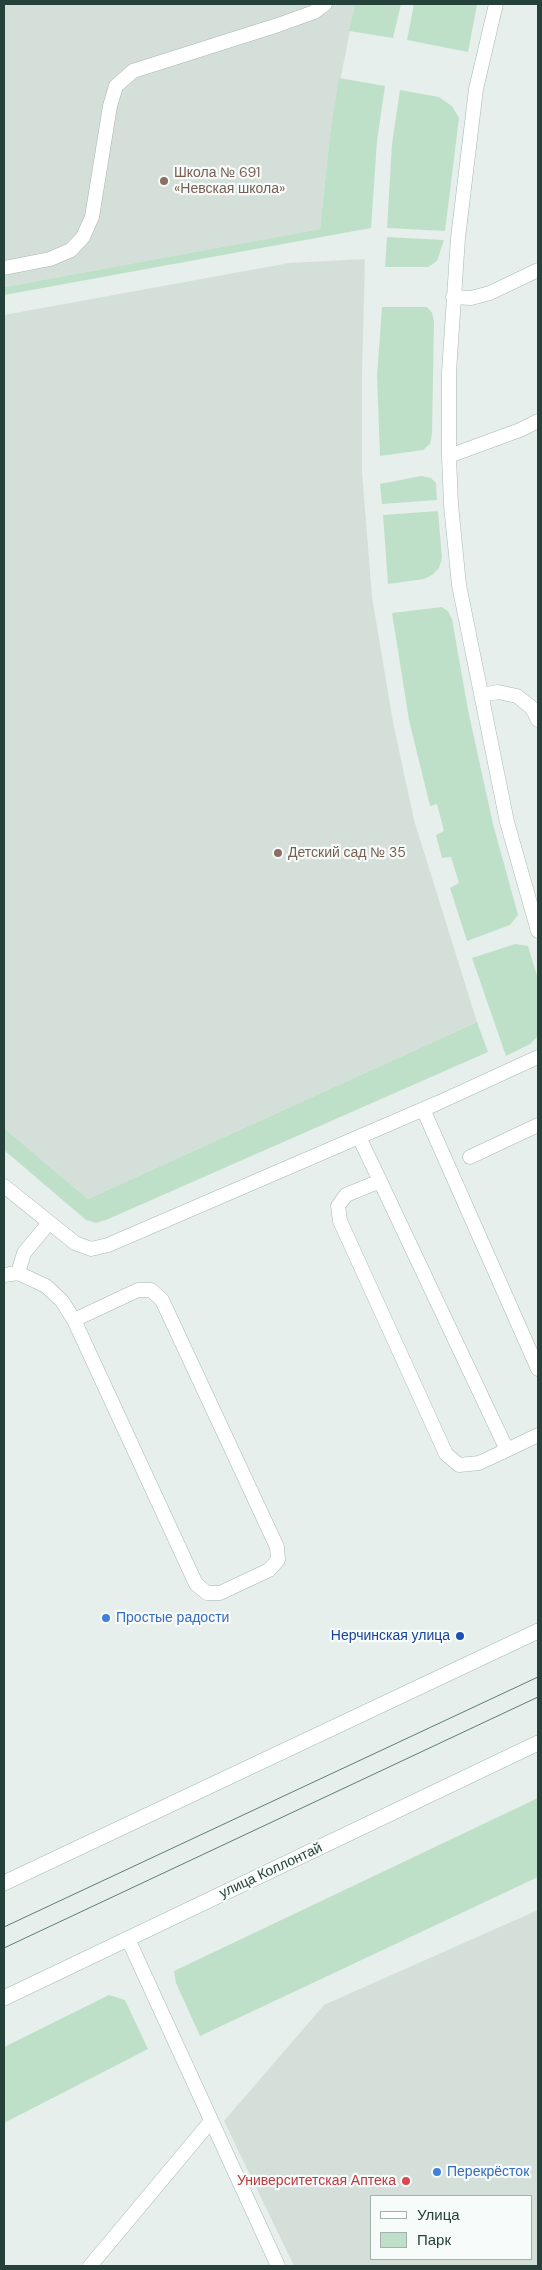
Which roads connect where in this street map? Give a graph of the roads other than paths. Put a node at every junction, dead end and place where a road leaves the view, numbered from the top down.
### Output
1 (325, 4) edge
2 (496, 4) edge
3 (4, 268) edge
4 (538, 270) edge
5 (453, 298) junction
6 (538, 421) edge
7 (449, 456) junction
8 (482, 695) junction
9 (538, 720) edge
10 (538, 930) edge
11 (538, 1057) edge
12 (422, 1110) junction
13 (538, 1125) edge
14 (359, 1136) junction
15 (470, 1158) dead end
16 (380, 1181) junction
17 (4, 1186) edge
18 (48, 1224) junction
19 (18, 1273) junction
20 (4, 1275) edge
21 (74, 1320) junction
22 (538, 1369) edge
23 (538, 1435) edge
24 (507, 1450) junction
25 (538, 1631) edge
26 (538, 1743) edge
27 (4, 1883) edge
28 (128, 1939) junction
29 (4, 1998) edge
30 (211, 2120) junction
31 (90, 2266) edge
32 (278, 2266) edge

1 - 3 lane
2 - 5 lane
4 - 5 lane
5 - 7 lane
6 - 7 lane
7 - 8 lane
8 - 9 lane
8 - 10 lane
11 - 12 lane
12 - 14 lane
12 - 22 lane
13 - 15 lane
14 - 16 lane
14 - 18 lane
16 - 24 lane
16 - 24 lane
17 - 18 lane
18 - 19 lane
19 - 20 lane
19 - 21 lane
21 - 21 lane
23 - 24 lane
25 - 27 main road
26 - 28 main road, улица Коллонтай
28 - 29 main road, улица Коллонтай
28 - 30 lane
30 - 31 lane
30 - 32 lane

